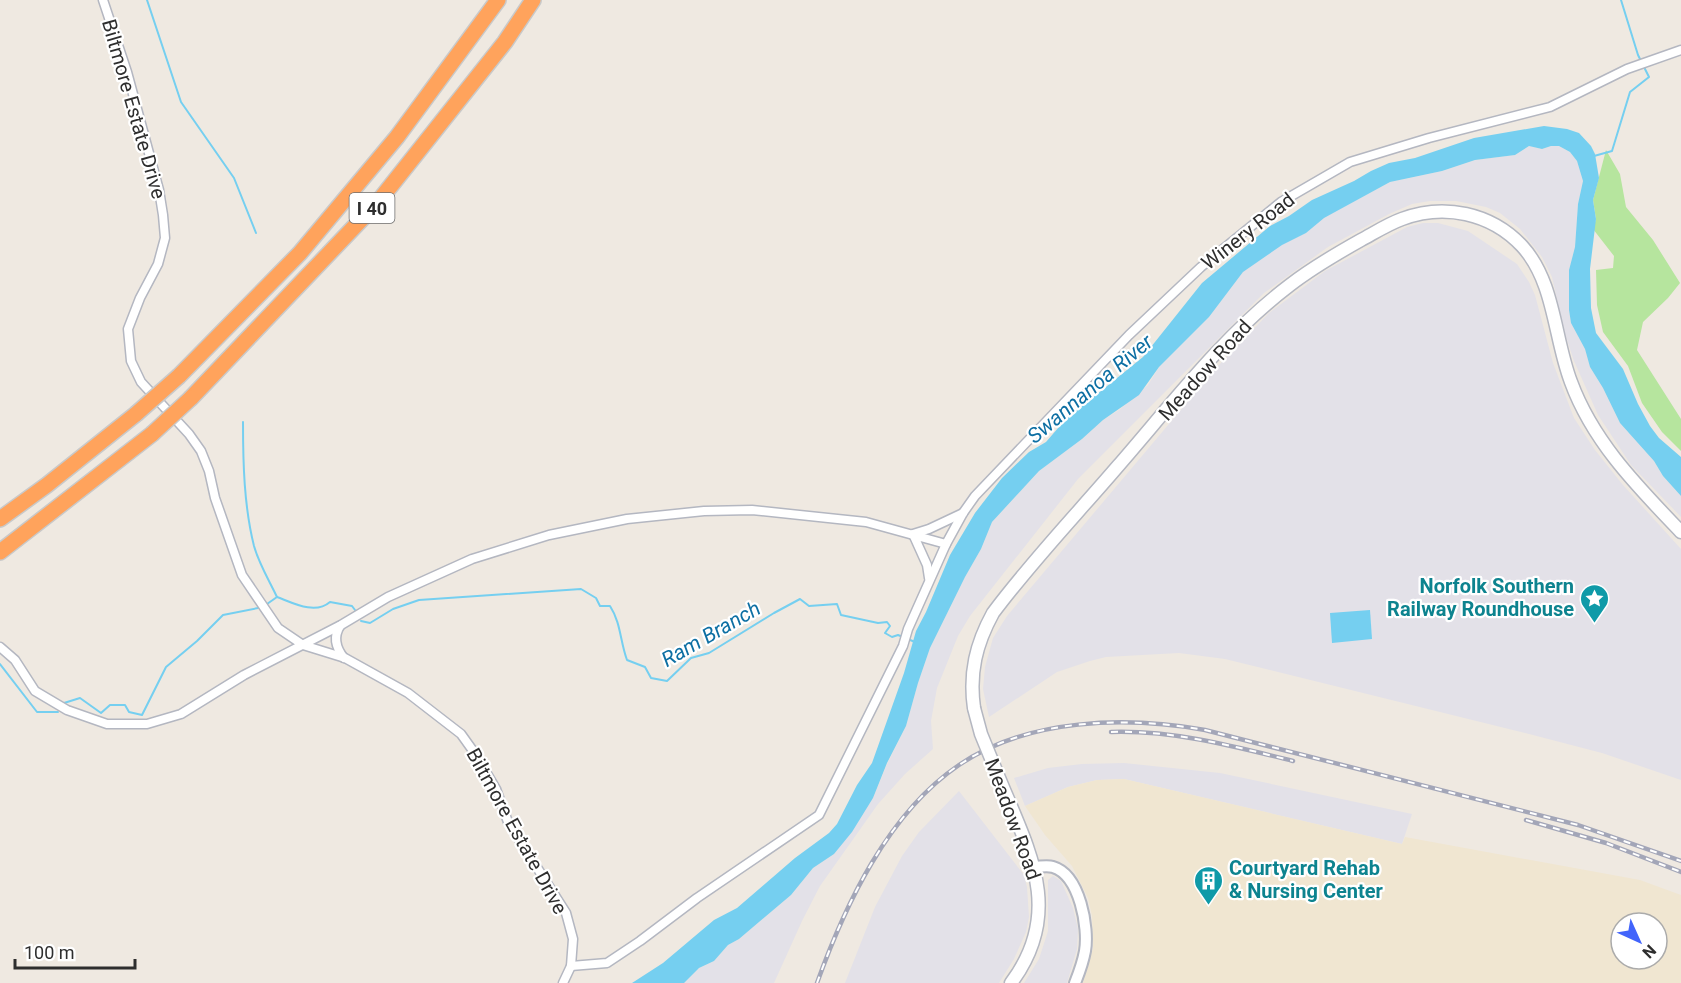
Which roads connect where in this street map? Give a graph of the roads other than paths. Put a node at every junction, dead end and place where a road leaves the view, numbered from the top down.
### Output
1 (103, 0) edge
2 (498, 0) edge
3 (533, 0) edge
4 (1681, 50) edge
5 (963, 513) junction
6 (0, 519) edge
7 (1681, 532) edge
8 (913, 534) junction
9 (946, 544) junction
10 (0, 552) edge
11 (929, 579) junction
12 (341, 625) junction
13 (303, 645) junction
14 (0, 647) edge
15 (345, 658) junction
16 (1034, 867) junction
17 (571, 966) junction
18 (563, 983) edge
19 (1011, 983) edge
20 (1075, 983) edge

1 - 13 street, Biltmore Estate Drive
2 - 6 highway, I 40, bridge
3 - 10 highway, I 40, bridge
4 - 5 street, Winery Road
5 - 8 street
5 - 9 street, Winery Road
7 - 16 main road, Meadow Road, bridge
8 - 9 street
8 - 11 street
8 - 12 street
9 - 11 street, Winery Road
11 - 17 street, Winery Road
12 - 13 street
12 - 15 street
13 - 14 street
13 - 15 street, Biltmore Estate Drive
15 - 17 street, Biltmore Estate Drive
16 - 19 main road, Meadow Road
16 - 20 street
17 - 18 street

